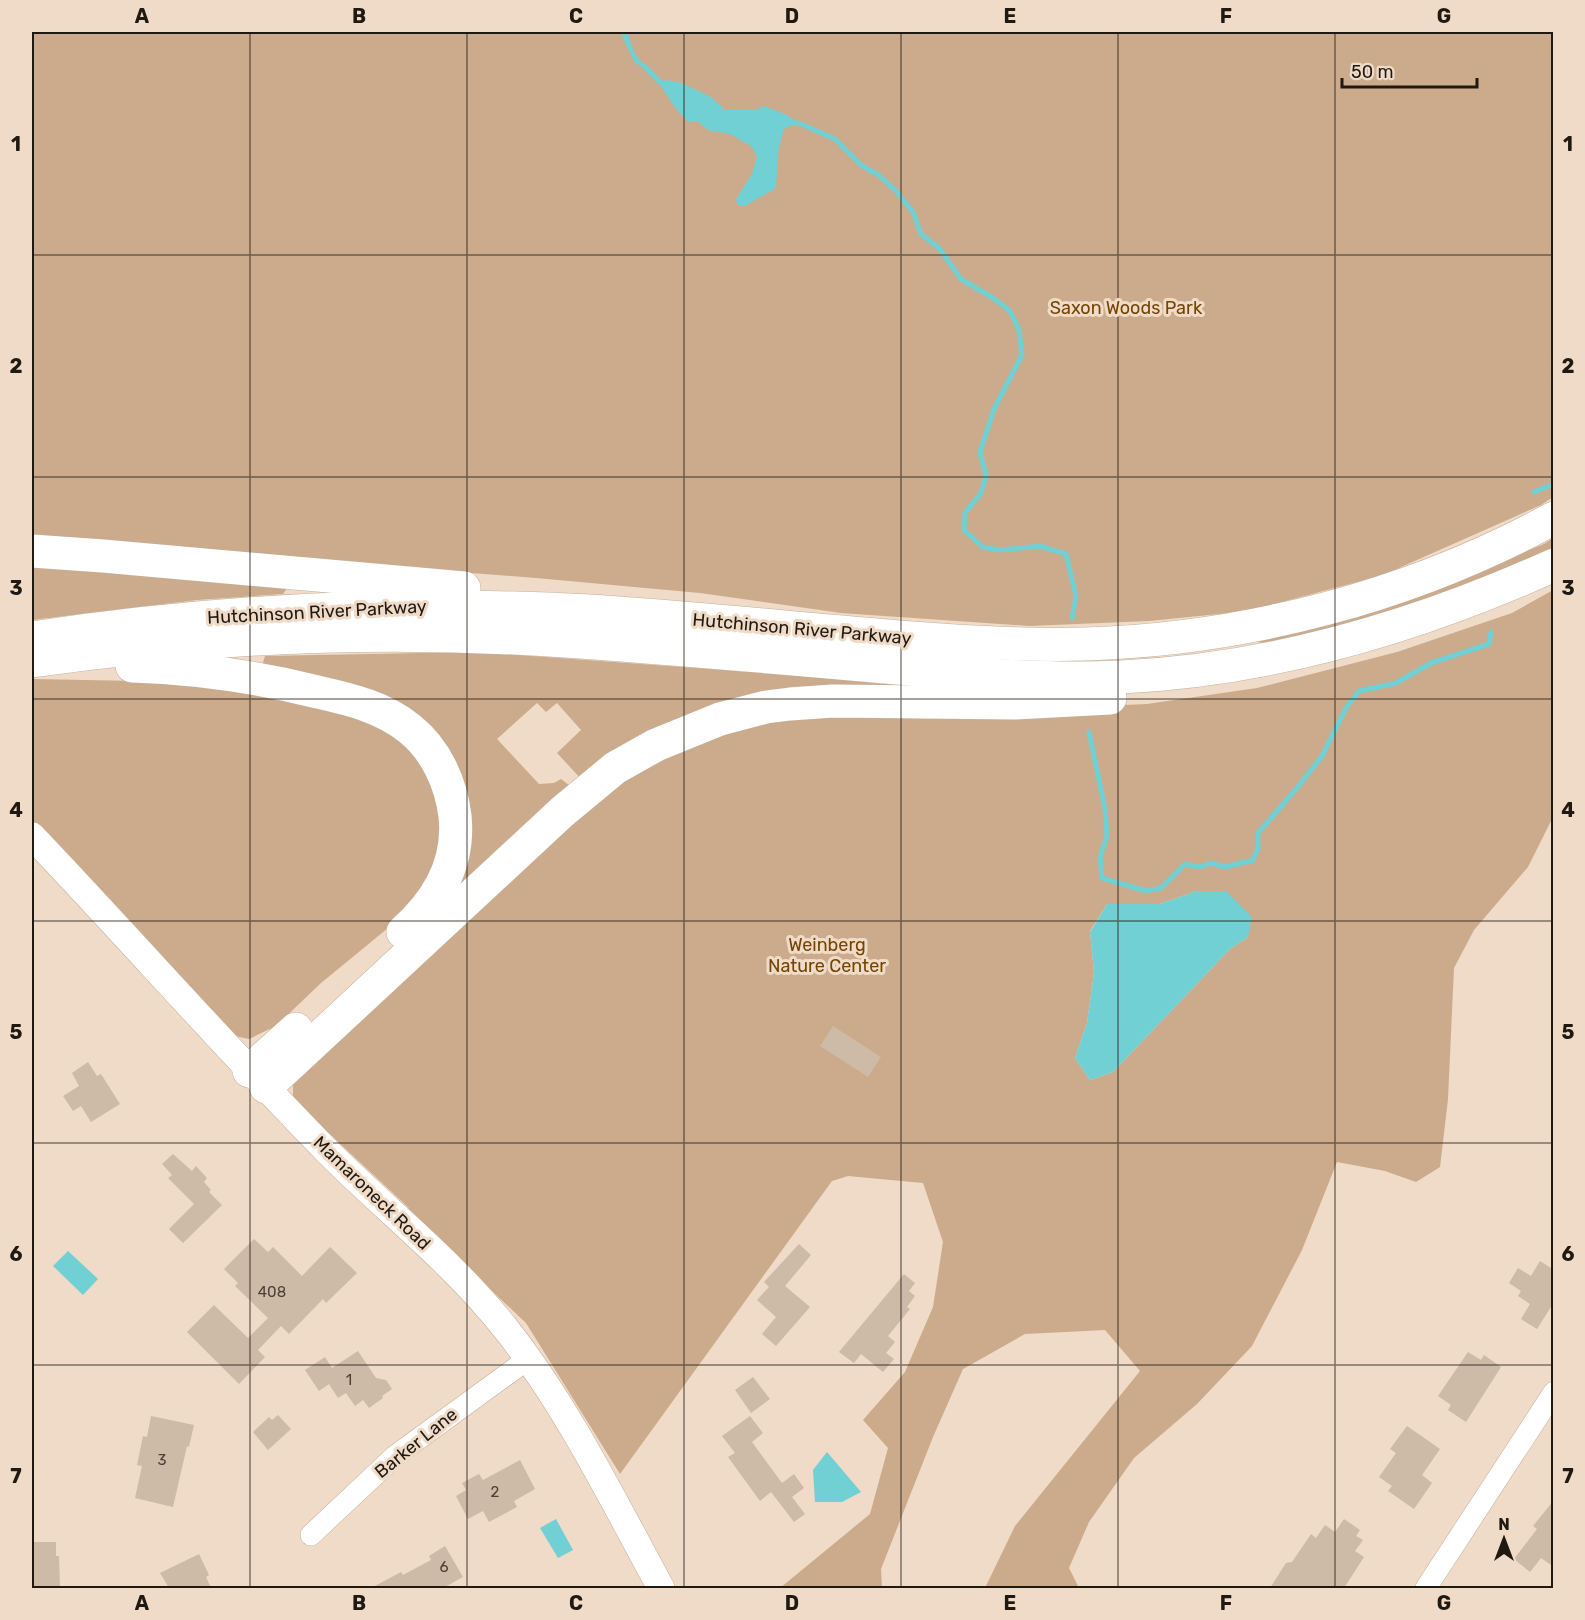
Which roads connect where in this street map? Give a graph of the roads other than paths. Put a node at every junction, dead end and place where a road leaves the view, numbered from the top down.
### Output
1 (1554, 518) edge
2 (32, 551) edge
3 (1554, 565) edge
4 (662, 617) junction
5 (32, 638) edge
6 (1313, 650) junction
7 (32, 662) edge
8 (36, 848) edge
9 (257, 1079) junction
10 (528, 1359) junction
11 (1554, 1392) edge
12 (311, 1535) dead end
13 (661, 1588) edge
14 (1426, 1588) edge

1 - 4 highway, Hutchinson River Parkway
2 - 4 highway
3 - 6 highway, Hutchinson River Parkway
4 - 5 highway, Hutchinson River Parkway
6 - 7 highway, Hutchinson River Parkway
6 - 9 highway
7 - 9 highway
8 - 9 street, Mamaroneck Road
9 - 10 street, Mamaroneck Road
10 - 12 street, Barker Lane
10 - 13 street, Mamaroneck Road
11 - 14 street

